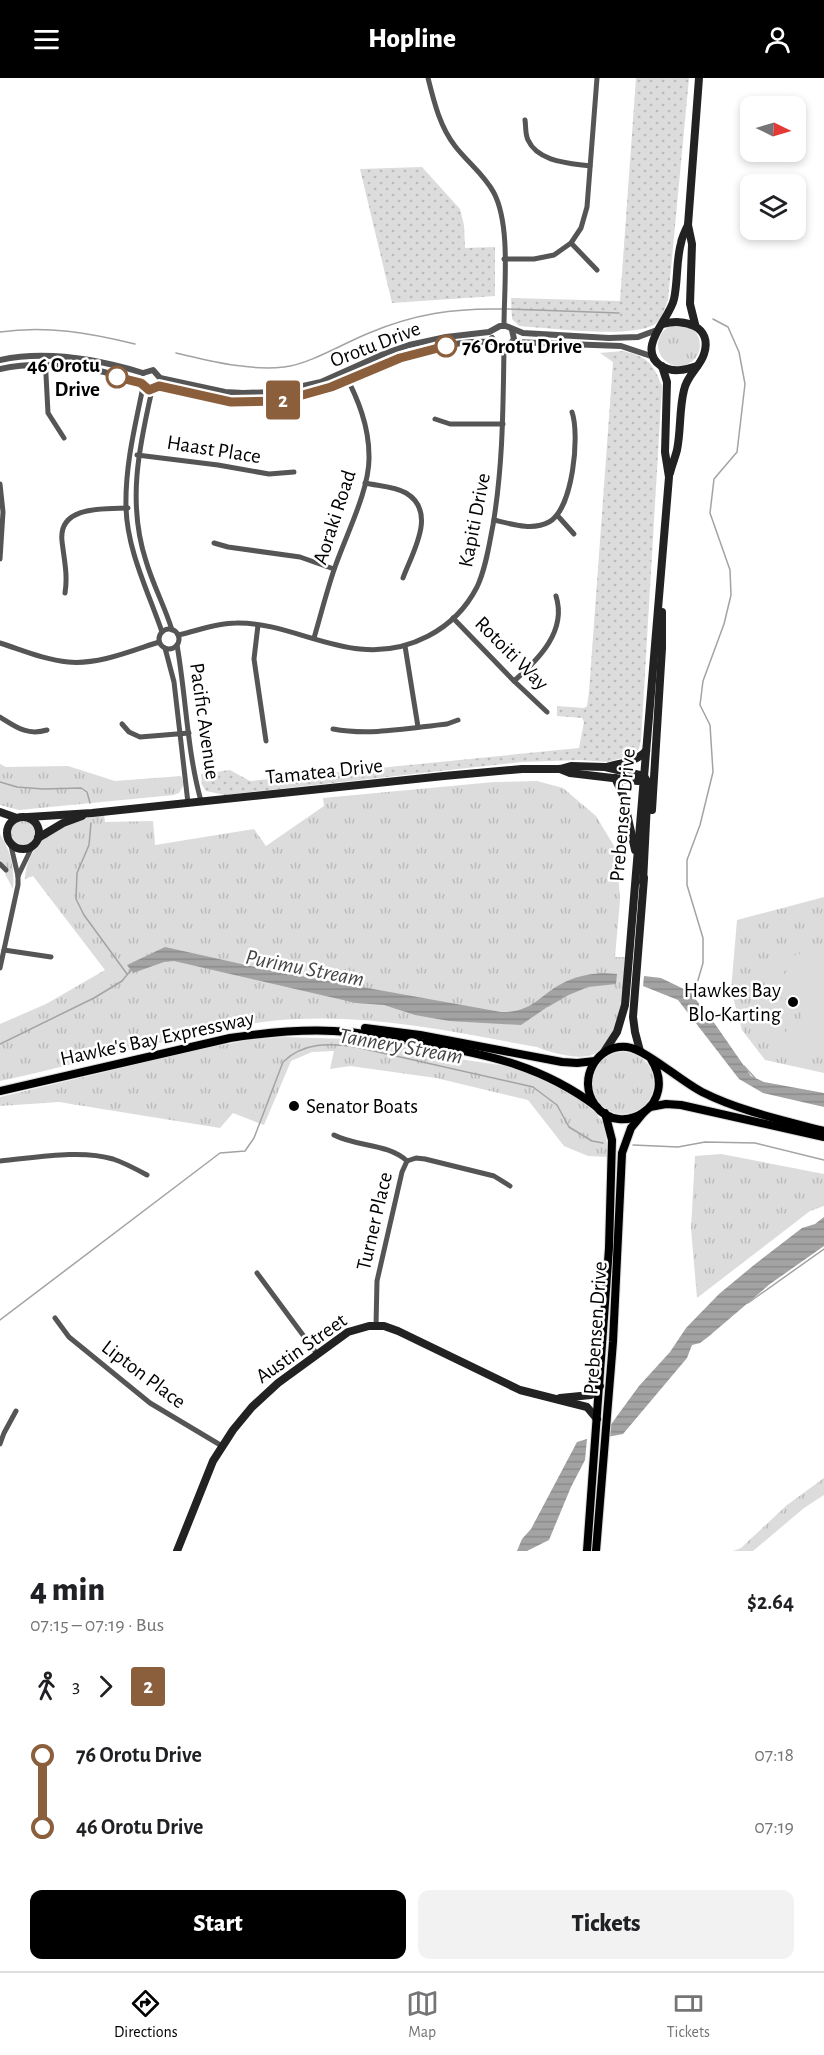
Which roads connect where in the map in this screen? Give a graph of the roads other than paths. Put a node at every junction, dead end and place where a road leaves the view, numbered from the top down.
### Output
1 (428, 78) edge
2 (597, 78) edge
3 (699, 78) edge
4 (525, 120) dead end
5 (590, 166) junction
6 (688, 225) junction
7 (571, 243) junction
8 (504, 259) junction
9 (597, 270) dead end
10 (695, 324) junction
11 (504, 326) junction
12 (660, 327) junction
13 (495, 329) junction
14 (512, 330) junction
15 (493, 342) junction
16 (513, 342) junction
17 (504, 348) junction
18 (45, 356) junction
19 (654, 357) junction
20 (0, 360) edge
21 (45, 364) junction
22 (662, 366) junction
23 (697, 366) junction
24 (0, 369) edge
25 (344, 372) junction
26 (142, 373) junction
27 (160, 378) junction
28 (348, 380) junction
29 (142, 385) junction
30 (155, 388) junction
31 (572, 412) dead end
32 (435, 419) dead end
33 (503, 424) junction
34 (64, 438) dead end
35 (130, 453) junction
36 (138, 455) junction
37 (294, 472) dead end
38 (669, 477) junction
39 (365, 483) junction
40 (0, 484) edge
41 (136, 507) junction
42 (126, 508) junction
43 (557, 515) junction
44 (494, 520) junction
45 (1, 528) edge
46 (574, 534) dead end
47 (214, 543) dead end
48 (0, 559) edge
49 (334, 569) junction
50 (662, 574) junction
51 (403, 578) dead end
52 (65, 593) dead end
53 (556, 596) dead end
54 (453, 618) junction
55 (258, 625) junction
56 (172, 630) junction
57 (162, 632) junction
58 (178, 635) junction
59 (314, 638) junction
60 (159, 642) junction
61 (0, 643) edge
62 (177, 645) junction
63 (405, 646) junction
64 (165, 648) junction
65 (662, 648) junction
66 (514, 681) junction
67 (547, 712) dead end
68 (0, 717) edge
69 (458, 720) dead end
70 (122, 724) dead end
71 (418, 727) junction
72 (333, 729) dead end
73 (47, 730) dead end
74 (189, 733) junction
75 (181, 734) junction
76 (266, 741) dead end
77 (646, 751) junction
78 (605, 767) junction
79 (560, 769) junction
80 (615, 778) junction
81 (645, 778) junction
82 (201, 801) junction
83 (188, 803) junction
84 (0, 812) edge
85 (92, 813) junction
86 (28, 817) junction
87 (16, 818) junction
88 (0, 828) edge
89 (6, 835) junction
90 (38, 838) junction
91 (11, 846) junction
92 (32, 847) junction
93 (0, 864) edge
94 (636, 869) junction
95 (6, 870) dead end
96 (18, 876) junction
97 (643, 882) junction
98 (0, 927) edge
99 (8, 928) junction
100 (4, 950) junction
101 (51, 957) dead end
102 (0, 968) edge
103 (640, 1051) junction
104 (603, 1053) junction
105 (651, 1059) junction
106 (595, 1061) junction
107 (0, 1086) edge
108 (0, 1091) edge
109 (597, 1107) junction
110 (647, 1110) junction
111 (605, 1113) junction
112 (824, 1131) edge
113 (334, 1135) dead end
114 (824, 1137) edge
115 (0, 1161) edge
116 (407, 1161) junction
117 (147, 1175) dead end
118 (510, 1186) dead end
119 (257, 1273) dead end
120 (55, 1318) dead end
121 (376, 1326) junction
122 (317, 1354) junction
123 (600, 1386) junction
124 (558, 1399) junction
125 (16, 1411) dead end
126 (597, 1419) junction
127 (0, 1444) edge
128 (222, 1446) junction
129 (177, 1551) edge
130 (587, 1551) edge
131 (596, 1551) edge

1 - 8 street
2 - 5 street
3 - 6 main road
4 - 5 street
5 - 7 street
6 - 10 main road
6 - 12 main road
7 - 8 street
7 - 9 street
8 - 11 street
10 - 12 main road
10 - 23 main road
11 - 13 street
11 - 14 street
12 - 14 street
12 - 19 main road
13 - 15 street
13 - 25 street, Orotu Drive
14 - 16 street
15 - 17 street
15 - 28 street, Orotu Drive
16 - 17 street
16 - 19 street
17 - 33 street, Kapiti Drive
18 - 20 street
18 - 21 street
18 - 26 street
19 - 22 main road
21 - 24 street
21 - 29 street
21 - 34 street
22 - 23 main road
22 - 38 main road, Prebensen Drive
23 - 38 main road, Prebensen Drive
25 - 27 street, Orotu Drive
25 - 28 street, Aoraki Road
26 - 27 street
26 - 29 street
27 - 30 street
28 - 30 street, Orotu Drive
28 - 39 street, Aoraki Road
29 - 30 street
29 - 35 street
30 - 36 street
31 - 43 street
32 - 33 street
33 - 44 street, Kapiti Drive
35 - 36 street, Haast Place
35 - 42 street
36 - 37 street, Haast Place
36 - 41 street
38 - 50 main road, Prebensen Drive
39 - 49 street, Aoraki Road
39 - 51 street
40 - 45 street
41 - 42 street
41 - 56 street
42 - 52 street
42 - 57 street
43 - 44 street
43 - 46 street
44 - 54 street, Kapiti Drive
45 - 48 street
47 - 49 street
49 - 59 street, Aoraki Road
50 - 65 main road, Prebensen Drive
50 - 77 main road, Prebensen Drive
53 - 66 street
54 - 63 street, Kapiti Drive
54 - 66 street, Rotoiti Way
55 - 58 street, Kapiti Drive
55 - 59 street, Kapiti Drive
55 - 76 street
56 - 57 street
56 - 58 street
57 - 60 street
58 - 62 street
59 - 63 street, Kapiti Drive
60 - 61 street
60 - 64 street
62 - 64 street
62 - 74 street, Pacific Avenue
63 - 71 street
64 - 75 street, Pacific Avenue
65 - 81 main road
65 - 97 main road, Prebensen Drive
66 - 67 street, Rotoiti Way
68 - 73 street
69 - 71 street
70 - 75 street
71 - 72 street
74 - 75 street
74 - 82 street, Pacific Avenue
75 - 83 street, Pacific Avenue
77 - 78 main road
77 - 81 main road, Prebensen Drive
78 - 79 main road, Tamatea Drive
78 - 81 main road, Tamatea Drive
79 - 80 main road, Tamatea Drive
79 - 82 main road, Tamatea Drive
80 - 81 main road, Tamatea Drive
80 - 94 main road
81 - 94 main road, Prebensen Drive
81 - 97 main road
82 - 83 main road, Tamatea Drive
83 - 85 main road, Tamatea Drive
84 - 87 main road
85 - 86 main road, Tamatea Drive
85 - 90 main road, Tamatea Drive
86 - 87 main road
86 - 90 main road
87 - 89 main road
88 - 89 main road
89 - 91 main road
90 - 92 main road
91 - 92 main road
91 - 96 street
92 - 96 street
93 - 95 street
94 - 104 main road, Prebensen Drive
96 - 99 street
97 - 103 main road, Prebensen Drive
98 - 99 street
99 - 100 street
100 - 101 street
100 - 102 street
103 - 104 main road
103 - 105 main road
104 - 106 main road
105 - 110 main road
105 - 112 main road
106 - 107 main road, Hawke's Bay Expressway
106 - 109 main road
108 - 109 main road, Hawke's Bay Expressway
109 - 111 main road
110 - 111 main road
110 - 114 main road
110 - 131 main road, Prebensen Drive
111 - 123 main road, Prebensen Drive
113 - 116 street
115 - 117 street
116 - 118 street, Turner Place
116 - 121 street, Turner Place
119 - 122 street
120 - 128 street, Lipton Place
121 - 122 main road, Austin Street
121 - 124 main road, Austin Street
122 - 128 main road, Austin Street
123 - 124 main road, Austin Street
123 - 126 main road, Prebensen Drive
124 - 126 main road, Austin Street
125 - 127 street
126 - 130 main road, Prebensen Drive
128 - 129 main road, Austin Street

